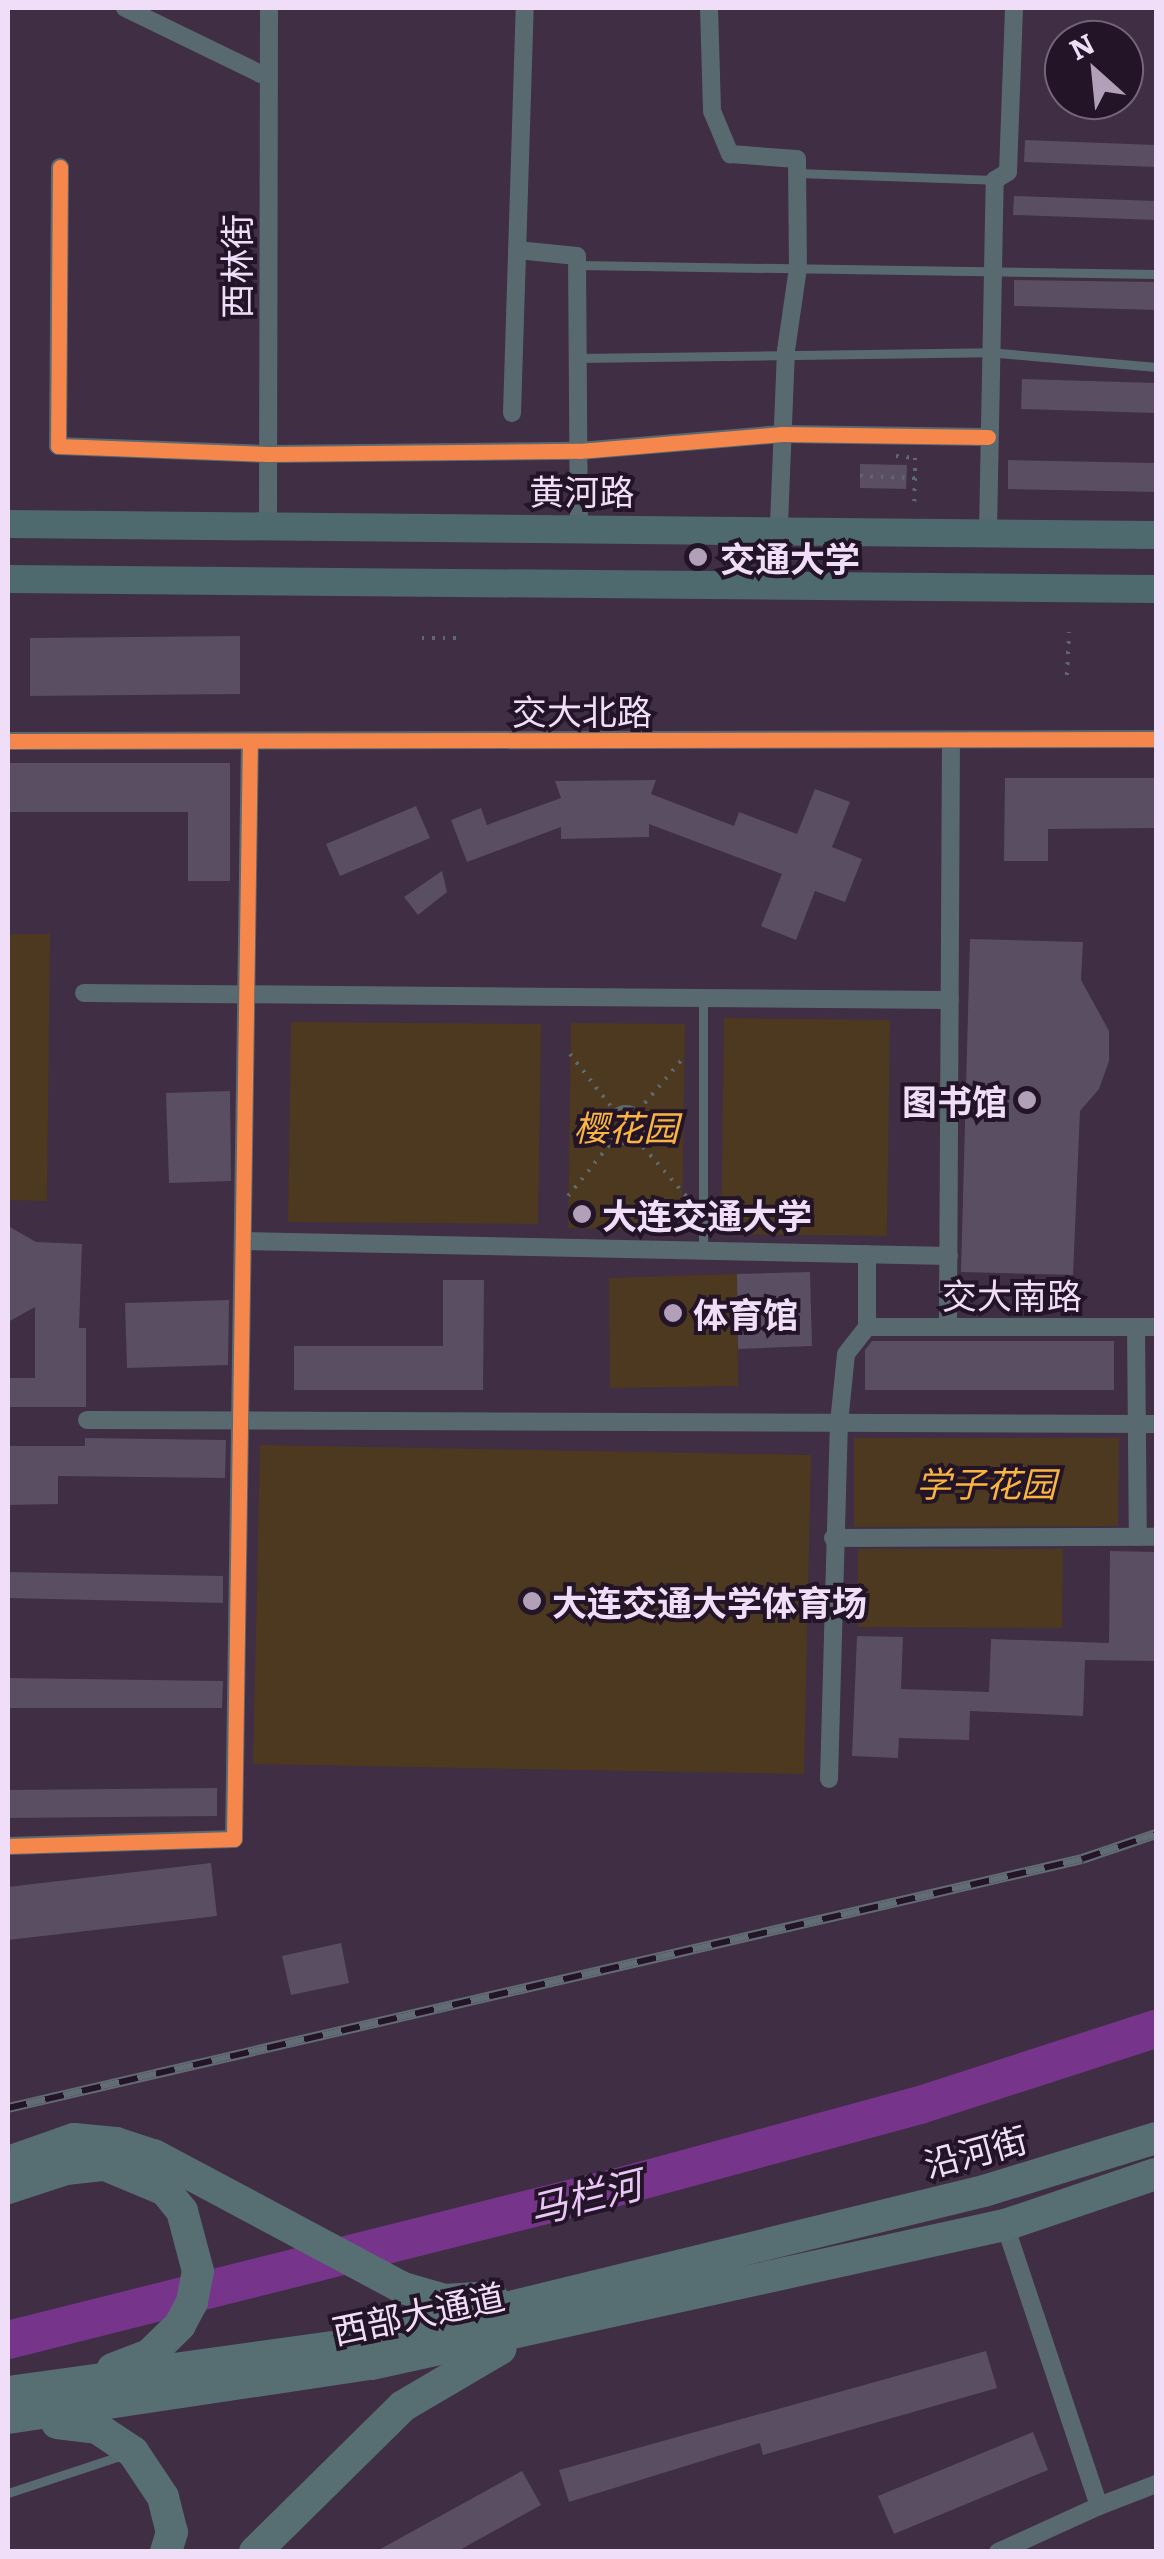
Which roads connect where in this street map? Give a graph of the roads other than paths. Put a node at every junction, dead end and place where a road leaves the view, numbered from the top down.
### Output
1 (125, 8) edge
2 (269, 8) edge
3 (525, 8) edge
4 (709, 8) edge
5 (1014, 8) edge
6 (266, 77) junction
7 (60, 167) dead end
8 (797, 173) junction
9 (995, 180) junction
10 (518, 250) junction
11 (578, 265) junction
12 (798, 268) junction
13 (996, 270) junction
14 (1156, 274) edge
15 (786, 350) junction
16 (988, 352) junction
17 (578, 358) junction
18 (1156, 367) edge
19 (512, 412) dead end
20 (782, 434) junction
21 (988, 436) junction
22 (579, 450) junction
23 (268, 454) junction
24 (8, 524) edge
25 (268, 524) junction
26 (579, 527) junction
27 (779, 528) junction
28 (988, 531) junction
29 (1156, 535) edge
30 (8, 579) edge
31 (1156, 589) edge
32 (951, 740) junction
33 (1156, 740) edge
34 (250, 741) junction
35 (8, 742) edge
36 (84, 993) dead end
37 (248, 994) junction
38 (703, 998) junction
39 (950, 1000) junction
40 (246, 1241) junction
41 (703, 1250) junction
42 (867, 1254) junction
43 (948, 1256) junction
44 (948, 1326) junction
45 (867, 1327) junction
46 (1136, 1327) junction
47 (1156, 1327) edge
48 (87, 1420) dead end
49 (244, 1421) junction
50 (840, 1423) junction
51 (1147, 1424) edge
52 (1147, 1537) edge
53 (833, 1538) junction
54 (829, 1780) dead end
55 (8, 1846) edge
56 (1156, 2138) edge
57 (16, 2158) edge
58 (1156, 2174) edge
59 (8, 2188) edge
60 (1005, 2225) junction
61 (814, 2232) joint
62 (691, 2264) junction
63 (733, 2286) junction
64 (72, 2386) junction
65 (8, 2392) edge
66 (8, 2419) edge
67 (133, 2452) junction
68 (1156, 2484) edge
69 (11, 2492) edge
70 (1099, 2506) junction
71 (166, 2552) edge
72 (255, 2552) edge
73 (998, 2552) edge

1 - 6 street
2 - 6 street, 西林街
3 - 10 street
4 - 8 street
5 - 9 street
6 - 23 street, 西林街
7 - 23 street
8 - 9 lane
8 - 12 street
9 - 13 street
10 - 11 street
10 - 19 street
11 - 12 lane
11 - 17 street
12 - 13 lane
12 - 15 street
13 - 14 lane
13 - 16 street
15 - 16 lane
15 - 17 lane
15 - 20 street
16 - 18 lane
16 - 21 street
17 - 22 street
20 - 21 street
20 - 22 street
20 - 27 street
21 - 28 street
22 - 23 street
22 - 26 street
23 - 25 street, 西林街
24 - 25 main road, 黄河路
25 - 26 main road, 黄河路
26 - 27 main road, 黄河路
27 - 28 main road, 黄河路
28 - 29 main road, 黄河路
30 - 31 main road
32 - 33 street, 交大北路
32 - 34 street, 交大北路
32 - 39 street
34 - 35 street, 交大北路
34 - 37 street
36 - 37 street
37 - 38 street
37 - 40 street
38 - 39 street
38 - 41 lane
39 - 43 street
40 - 41 street
40 - 49 street
41 - 42 street
42 - 43 street
42 - 45 street
43 - 44 street
44 - 45 street, 交大南路
44 - 46 street, 交大南路
45 - 50 street
46 - 47 street, 交大南路
46 - 51 street
48 - 49 street
49 - 50 street
49 - 55 street
50 - 51 street
50 - 53 street
51 - 52 street
52 - 53 street
53 - 54 street
56 - 61 highway, 沿河街
57 - 62 highway
58 - 60 highway
59 - 64 highway
60 - 63 highway, 西部大通道
60 - 70 street
61 - 62 highway, 西部大通道
62 - 64 highway, 西部大通道
63 - 66 highway, 西部大通道
63 - 72 highway
64 - 65 highway, 西部大通道
66 - 67 highway
67 - 69 lane
67 - 71 highway
68 - 70 street
70 - 73 street

